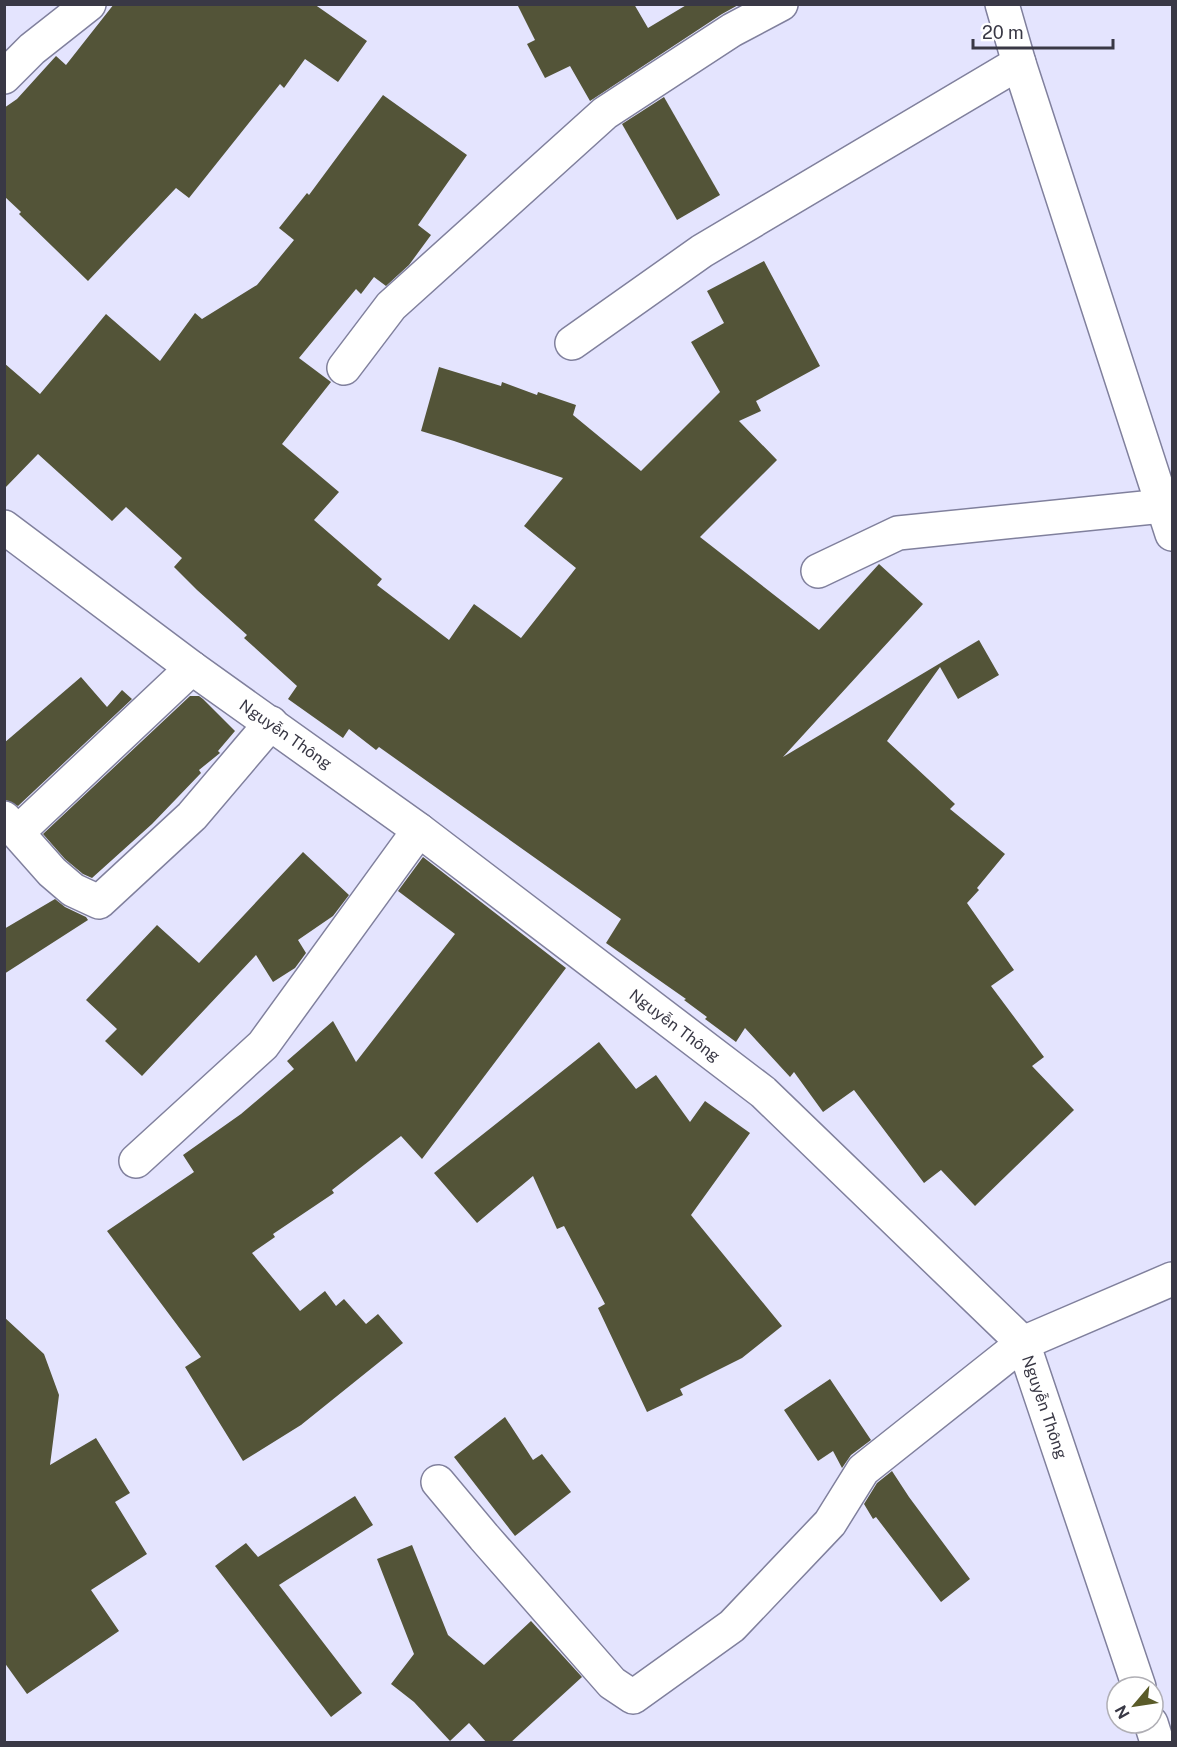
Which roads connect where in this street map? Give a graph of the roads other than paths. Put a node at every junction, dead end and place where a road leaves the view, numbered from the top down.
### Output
1 (89, 4) edge
2 (781, 4) edge
3 (1002, 4) edge
4 (1019, 63) junction
5 (4, 77) edge
6 (572, 343) dead end
7 (344, 368) dead end
8 (1168, 520) edge
9 (4, 527) edge
10 (818, 571) dead end
11 (192, 668) junction
12 (271, 723) junction
13 (11, 825) edge
14 (419, 830) junction
15 (136, 1161) dead end
16 (1173, 1278) edge
17 (1023, 1343) junction
18 (438, 1482) dead end
19 (1135, 1675) edge

1 - 5 street
2 - 7 street
3 - 4 street
4 - 6 street
4 - 8 street
8 - 10 street
9 - 11 street, Nguyễn Thông
11 - 12 street, Nguyễn Thông
11 - 13 street
12 - 13 street
12 - 14 street, Nguyễn Thông
14 - 15 street
14 - 17 street, Nguyễn Thông
16 - 17 street
17 - 18 street
17 - 19 street, Nguyễn Thông

